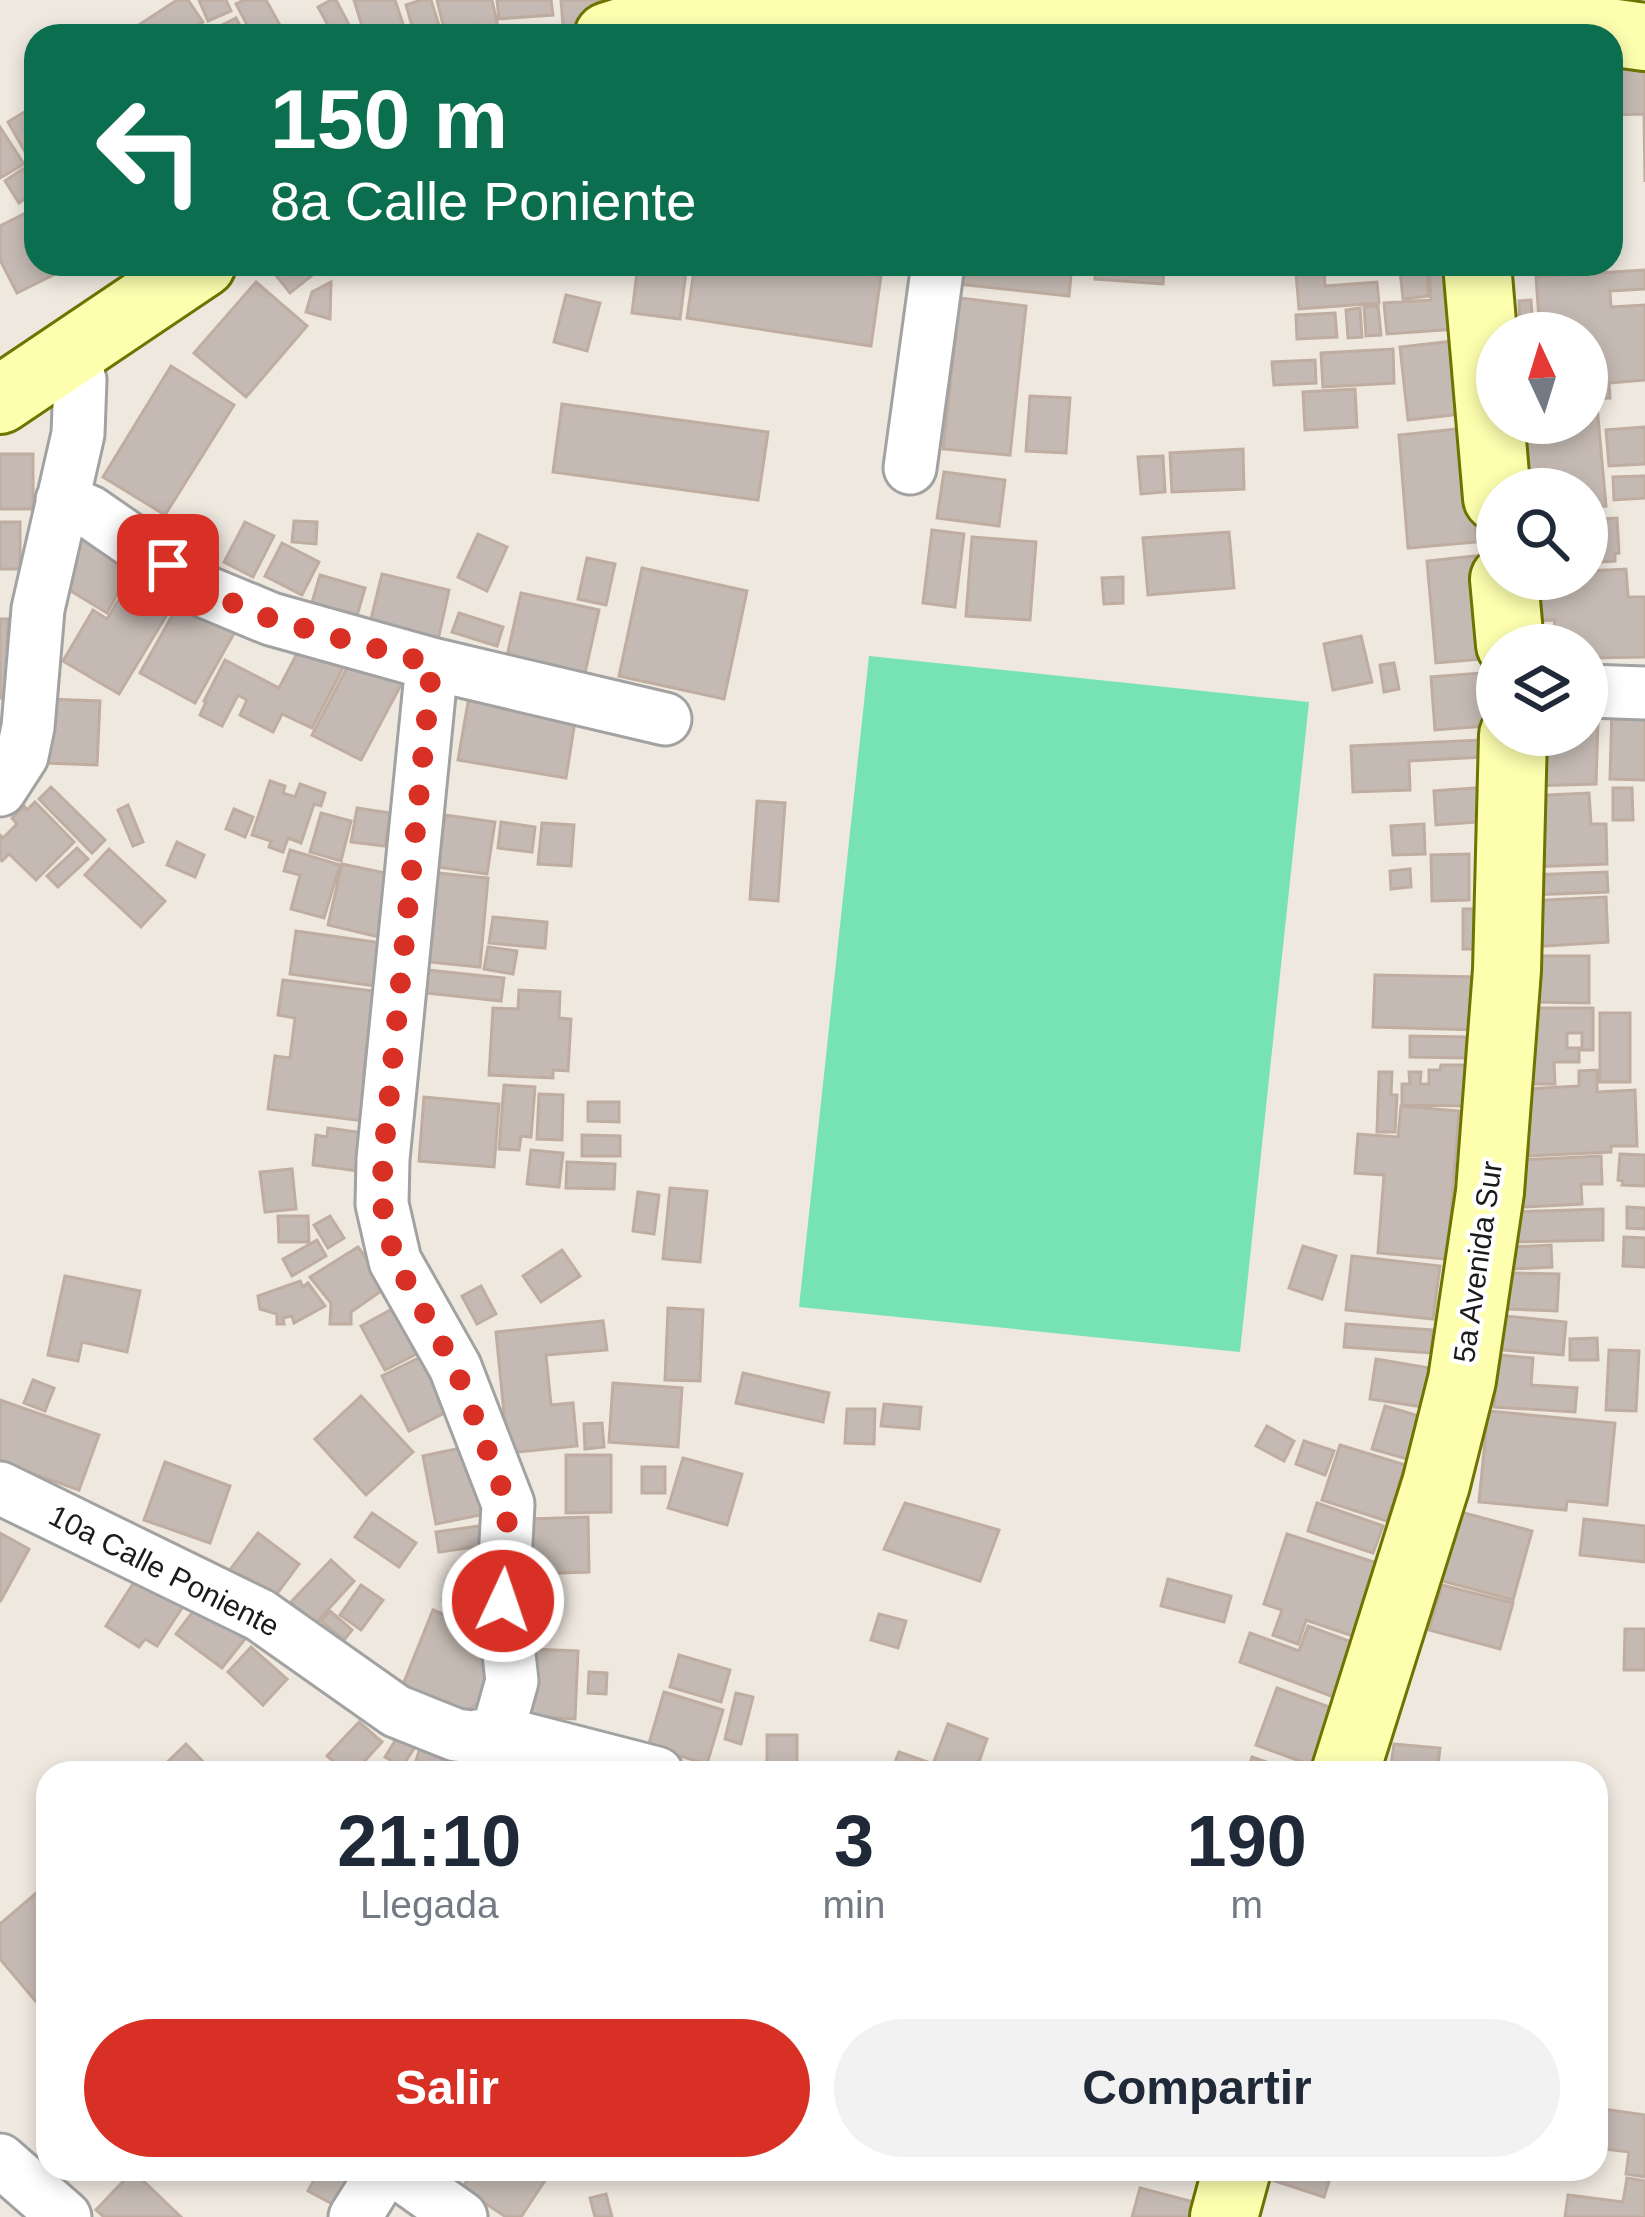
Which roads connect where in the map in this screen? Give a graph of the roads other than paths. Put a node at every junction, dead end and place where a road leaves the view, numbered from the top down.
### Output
1 (1322, 9) edge
2 (650, 24) edge
3 (960, 24) edge
4 (992, 24) edge
5 (1413, 24) edge
6 (185, 276) edge
7 (936, 276) edge
8 (1478, 276) edge
9 (74, 353) junction
10 (0, 400) edge
11 (910, 468) dead end
12 (1494, 468) edge
13 (62, 500) junction
14 (432, 664) junction
15 (1608, 691) edge
16 (1645, 692) edge
17 (664, 719) dead end
18 (1512, 756) edge
19 (0, 790) edge
20 (0, 1487) edge
21 (492, 1752) edge
22 (563, 1761) edge
23 (1350, 1761) edge
24 (0, 2159) edge
25 (380, 2181) edge
26 (407, 2181) edge
27 (1234, 2181) edge
28 (64, 2217) edge
29 (355, 2217) edge
30 (461, 2217) edge
31 (1224, 2217) edge

1 - 4 street
1 - 5 street
2 - 3 street
6 - 9 street
7 - 11 street
8 - 12 street
9 - 10 street
9 - 13 street
13 - 14 street
13 - 19 street
14 - 17 street
14 - 21 street
15 - 16 street
18 - 23 street, 5a Avenida Sur
20 - 21 street, 10a Calle Poniente
21 - 22 street, 10a Calle Poniente
24 - 28 street
25 - 29 street
26 - 30 street
27 - 31 street

